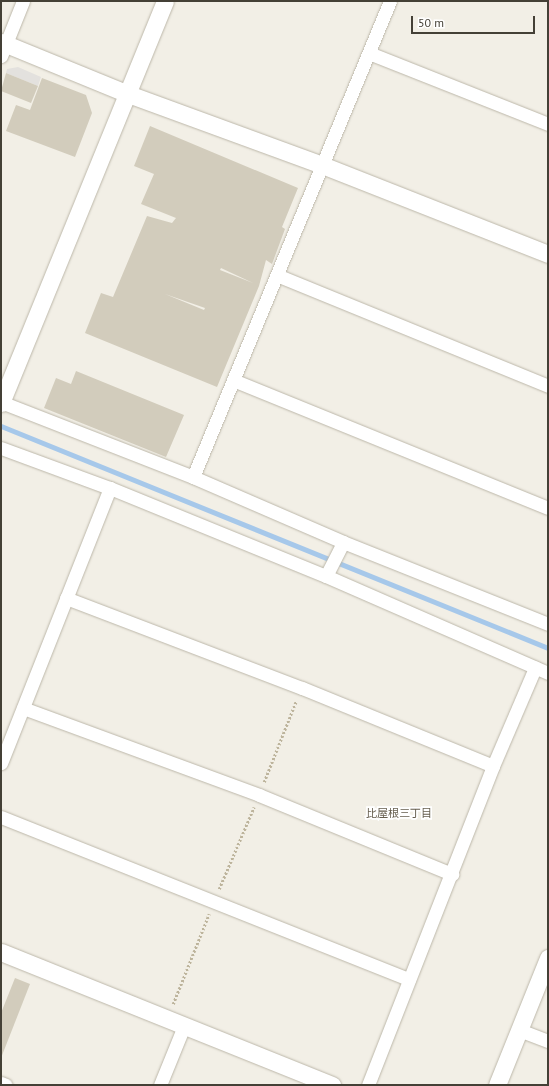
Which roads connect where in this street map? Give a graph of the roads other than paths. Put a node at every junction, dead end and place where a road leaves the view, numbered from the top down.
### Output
1 (23, 1) edge
2 (165, 1) edge
3 (390, 1) edge
4 (3, 48) edge
5 (369, 53) junction
6 (128, 94) junction
7 (548, 124) edge
8 (322, 165) junction
9 (548, 254) edge
10 (279, 276) junction
11 (233, 380) junction
12 (548, 386) edge
13 (1, 402) edge
14 (1, 448) edge
15 (193, 477) junction
16 (110, 488) junction
17 (548, 508) edge
18 (343, 542) junction
19 (326, 576) junction
20 (66, 598) junction
21 (548, 624) edge
22 (535, 668) junction
23 (548, 673) edge
24 (23, 708) junction
25 (1, 763) edge
26 (493, 766) junction
27 (1, 817) edge
28 (452, 874) junction
29 (1, 952) edge
30 (548, 958) edge
31 (410, 979) junction
32 (184, 1026) junction
33 (519, 1030) junction
34 (548, 1041) edge
35 (1, 1083) edge
36 (6, 1085) edge
37 (160, 1085) edge
38 (332, 1085) edge
39 (368, 1085) edge
40 (497, 1085) edge

1 - 4 street
2 - 6 street
3 - 5 street
4 - 6 street
5 - 7 street
5 - 8 street
6 - 8 street
6 - 13 street
8 - 9 street
8 - 10 street
10 - 11 street
10 - 12 street
11 - 15 street
11 - 17 street
13 - 15 street
14 - 16 street
15 - 18 street
16 - 19 street
16 - 20 street
18 - 19 street
18 - 21 street
19 - 22 street
20 - 24 street
20 - 26 street
22 - 23 street
22 - 26 street
24 - 25 street
24 - 28 street
26 - 28 street
27 - 31 street
28 - 31 street
29 - 32 street
30 - 33 street
31 - 39 street
32 - 37 street
32 - 38 street
33 - 34 street
33 - 40 street
35 - 36 street

